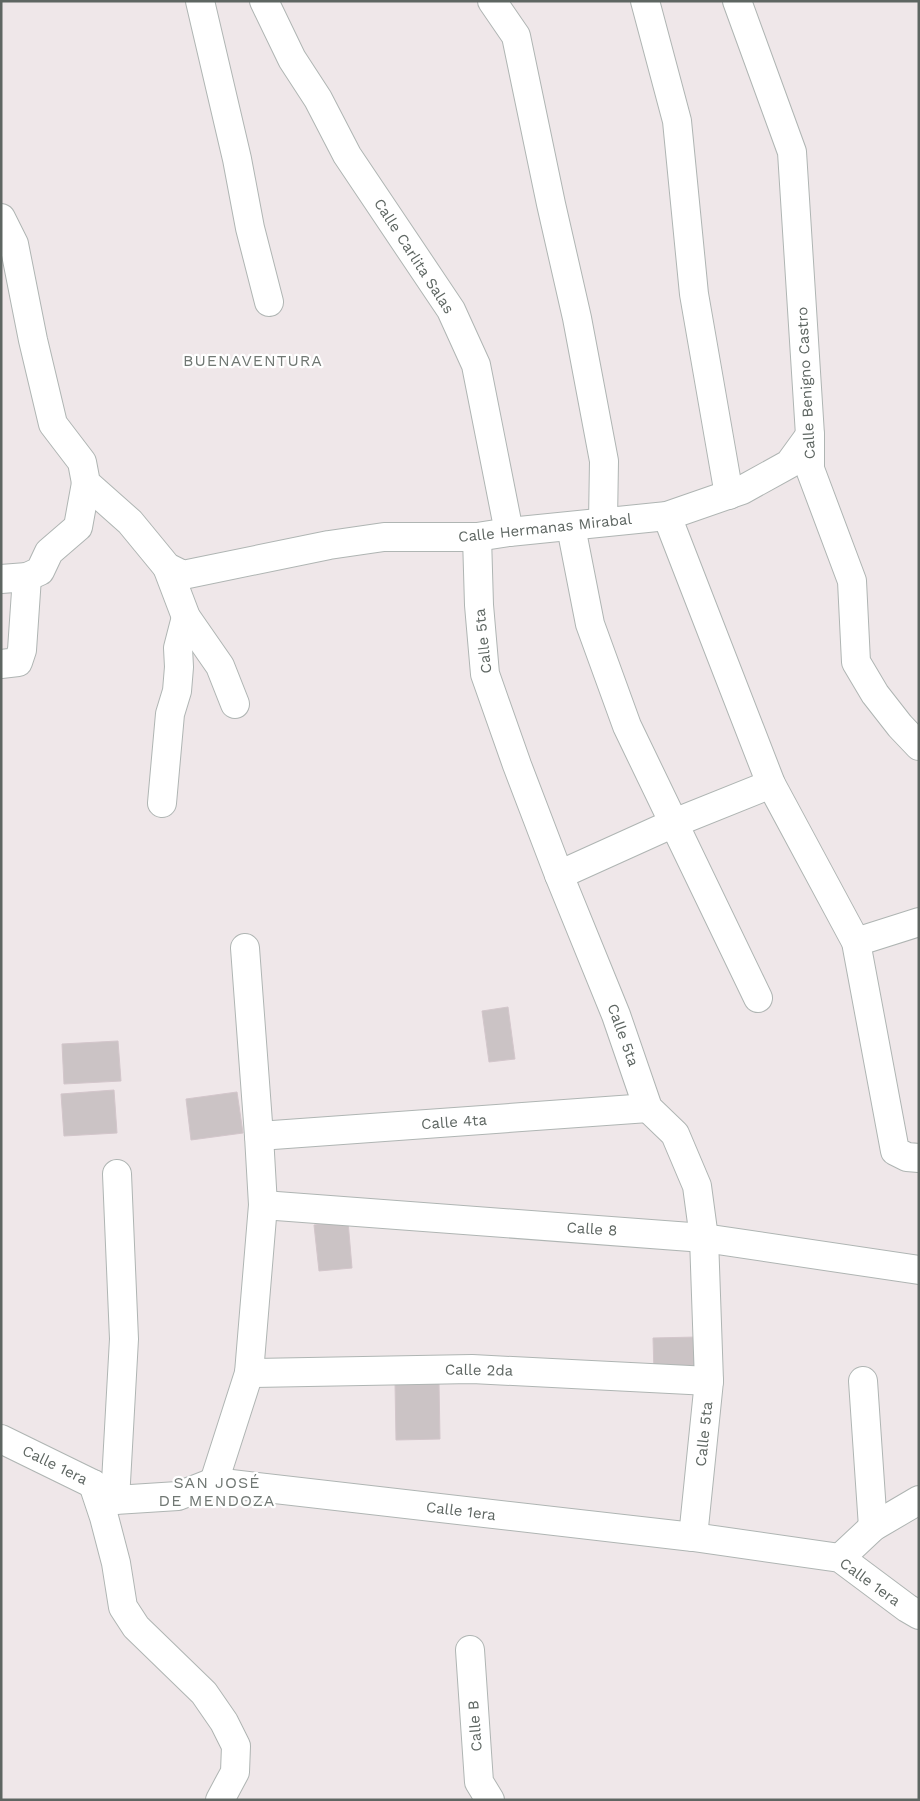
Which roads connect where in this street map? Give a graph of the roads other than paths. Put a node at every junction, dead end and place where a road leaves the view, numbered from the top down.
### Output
1 (200, 1) edge
2 (264, 1) edge
3 (492, 1) edge
4 (644, 1) edge
5 (737, 1) edge
6 (1, 218) edge
7 (268, 302) dead end
8 (810, 435) junction
9 (86, 483) junction
10 (729, 495) junction
11 (667, 516) junction
12 (604, 522) junction
13 (571, 527) junction
14 (509, 532) junction
15 (476, 538) junction
16 (167, 567) junction
17 (14, 578) edge
18 (186, 617) junction
19 (1, 664) edge
20 (235, 704) dead end
21 (919, 746) edge
22 (771, 784) junction
23 (162, 804) dead end
24 (674, 823) junction
25 (559, 875) junction
26 (919, 922) edge
27 (856, 942) junction
28 (245, 948) dead end
29 (758, 998) dead end
30 (648, 1108) junction
31 (259, 1136) junction
32 (919, 1158) edge
33 (117, 1174) dead end
34 (263, 1205) junction
35 (704, 1238) junction
36 (919, 1270) edge
37 (249, 1372) junction
38 (709, 1381) junction
39 (863, 1381) dead end
40 (1, 1439) edge
41 (214, 1482) junction
42 (93, 1484) junction
43 (115, 1500) junction
44 (919, 1500) edge
45 (873, 1527) junction
46 (693, 1537) junction
47 (840, 1558) junction
48 (919, 1615) edge
49 (470, 1650) dead end
50 (220, 1800) edge
51 (490, 1800) edge

1 - 7 street
2 - 14 street, Calle Carlita Salas
3 - 12 street
4 - 10 street
5 - 8 street, Calle Benigno Castro
6 - 9 street
8 - 10 street, Calle Hermanas Mirabal
8 - 21 street, Calle Benigno Castro
9 - 16 street
9 - 17 street
10 - 11 street, Calle Hermanas Mirabal
11 - 12 street, Calle Hermanas Mirabal
11 - 22 street
12 - 13 street, Calle Hermanas Mirabal
13 - 14 street, Calle Hermanas Mirabal
13 - 24 street
14 - 15 street, Calle Hermanas Mirabal
15 - 16 street, Calle Hermanas Mirabal
15 - 25 street, Calle 5ta
16 - 18 street
17 - 19 street
18 - 20 street
18 - 23 street
22 - 24 street
22 - 27 street
24 - 25 street
24 - 29 street
25 - 30 street, Calle 5ta
26 - 27 street
27 - 32 street
28 - 31 street
30 - 31 street, Calle 4ta
30 - 35 street, Calle 5ta
31 - 34 street
33 - 43 street
34 - 35 street, Calle 8
34 - 37 street
35 - 36 street, Calle 8
35 - 38 street, Calle 5ta
37 - 38 street, Calle 2da
37 - 41 street
38 - 46 street, Calle 5ta
39 - 45 street
40 - 42 street, Calle 1era
41 - 43 street, Calle 1era
41 - 46 street, Calle 1era
42 - 43 street, Calle 1era
42 - 50 street
44 - 45 street
45 - 47 street
46 - 47 street, Calle 1era
47 - 48 street, Calle 1era
49 - 51 street, Calle B

